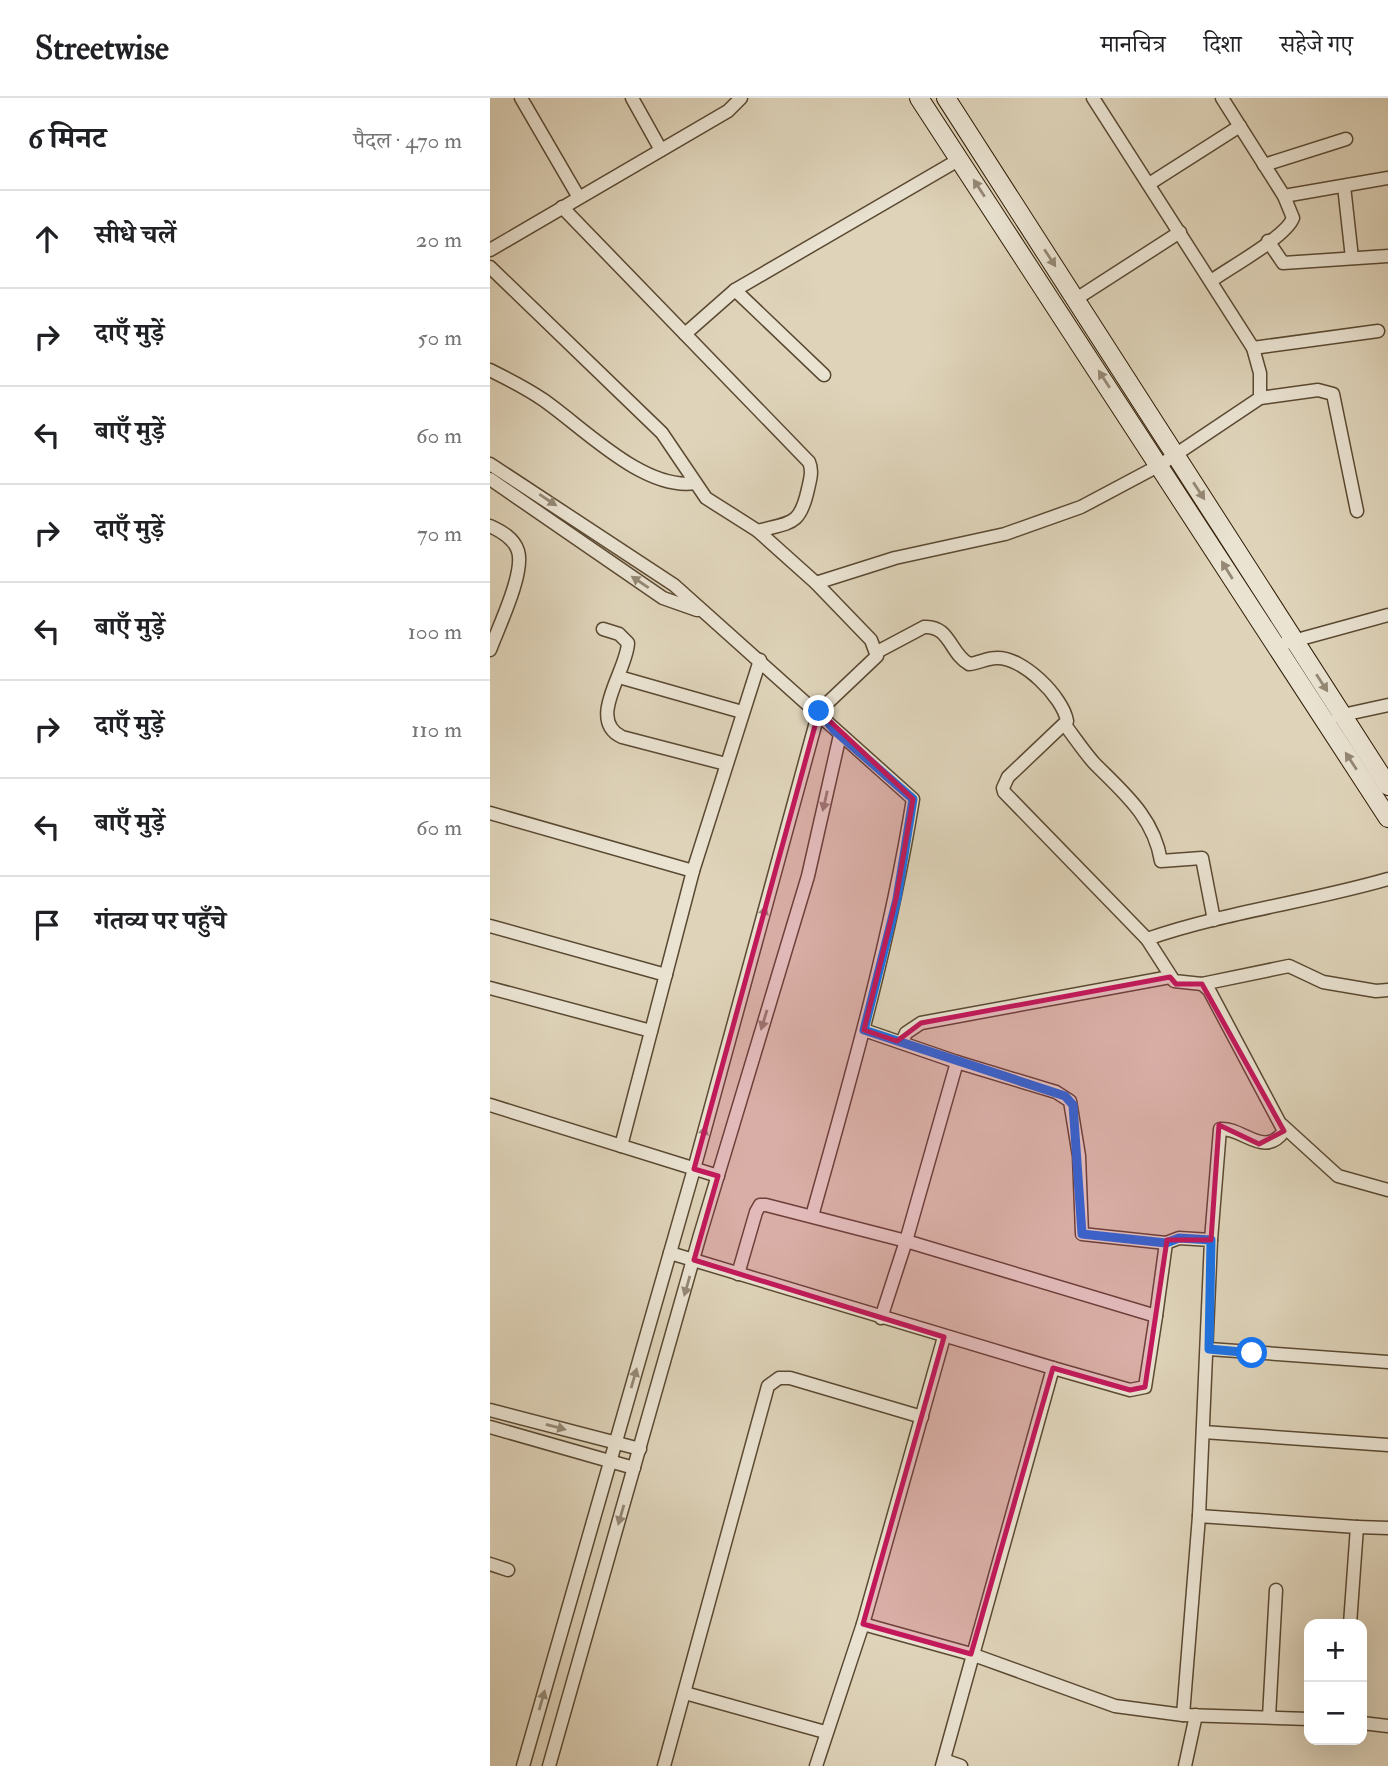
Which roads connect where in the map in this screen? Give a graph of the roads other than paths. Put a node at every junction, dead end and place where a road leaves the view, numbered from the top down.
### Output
1 (521, 98) edge
2 (632, 98) edge
3 (741, 98) edge
4 (947, 98) edge
5 (1093, 98) edge
6 (1222, 98) edge
7 (921, 99) edge
8 (1240, 126) junction
9 (1346, 139) dead end
10 (661, 150) junction
11 (960, 159) junction
12 (1264, 165) junction
13 (1388, 178) edge
14 (1149, 184) junction
15 (1344, 186) junction
16 (578, 196) junction
17 (1284, 196) junction
18 (562, 207) junction
19 (1180, 232) junction
20 (1268, 241) junction
21 (490, 250) edge
22 (1388, 256) edge
23 (1352, 258) junction
24 (490, 267) edge
25 (1211, 281) junction
26 (736, 290) junction
27 (1076, 299) junction
28 (1378, 331) dead end
29 (685, 334) junction
30 (1253, 348) junction
31 (490, 370) edge
32 (824, 375) dead end
33 (1260, 398) junction
34 (1176, 455) junction
35 (490, 464) edge
36 (1160, 465) junction
37 (490, 479) edge
38 (695, 483) junction
39 (1357, 511) dead end
40 (490, 526) edge
41 (758, 531) junction
42 (816, 583) junction
43 (490, 606) edge
44 (505, 610) junction
45 (701, 611) junction
46 (1388, 615) edge
47 (603, 629) dead end
48 (1295, 641) junction
49 (1275, 646) junction
50 (490, 650) edge
51 (877, 652) junction
52 (760, 660) junction
53 (619, 677) junction
54 (1388, 705) edge
55 (819, 711) junction
56 (742, 712) junction
57 (1343, 715) junction
58 (1324, 720) junction
59 (1065, 725) junction
60 (840, 735) junction
61 (726, 764) junction
62 (1388, 786) edge
63 (490, 813) edge
64 (1388, 818) edge
65 (693, 871) junction
66 (1388, 879) edge
67 (1214, 920) junction
68 (490, 926) edge
69 (1147, 939) junction
70 (666, 975) junction
71 (1170, 977) junction
72 (1202, 984) junction
73 (490, 988) edge
74 (1388, 990) edge
75 (864, 1030) junction
76 (651, 1031) junction
77 (902, 1042) junction
78 (957, 1062) junction
79 (490, 1105) edge
80 (1282, 1125) junction
81 (621, 1146) junction
82 (694, 1169) junction
83 (718, 1176) junction
84 (1388, 1189) edge
85 (812, 1216) junction
86 (1211, 1240) junction
87 (906, 1241) junction
88 (1166, 1243) junction
89 (670, 1252) junction
90 (694, 1261) junction
91 (738, 1274) junction
92 (1156, 1316) junction
93 (881, 1318) junction
94 (944, 1337) junction
95 (1209, 1349) junction
96 (1388, 1362) edge
97 (1053, 1368) junction
98 (490, 1409) edge
99 (922, 1417) junction
100 (490, 1427) edge
101 (1203, 1432) junction
102 (616, 1444) junction
103 (1388, 1445) edge
104 (640, 1449) junction
105 (611, 1461) junction
106 (635, 1468) junction
107 (1199, 1516) junction
108 (1357, 1527) junction
109 (1388, 1528) edge
110 (490, 1564) edge
111 (508, 1570) dead end
112 (1276, 1590) dead end
113 (1350, 1619) edge
114 (863, 1624) junction
115 (971, 1654) junction
116 (685, 1693) junction
117 (1190, 1715) junction
118 (1269, 1717) junction
119 (1304, 1719) edge
120 (1367, 1724) edge
121 (1388, 1726) edge
122 (825, 1732) junction
123 (943, 1763) edge
124 (523, 1766) edge
125 (549, 1766) edge
126 (664, 1766) edge
127 (816, 1766) edge
128 (961, 1766) edge
129 (1185, 1766) edge

1 - 16 street
2 - 10 street
3 - 10 street
4 -> 27 street
5 - 14 street
6 - 8 street
7 - 11 street
8 - 12 street
8 - 14 street
9 - 12 street
10 - 16 street
11 - 26 street
36 -> 11 street
12 - 17 street
13 - 15 street
14 - 19 street
15 - 17 street
15 - 23 street
16 - 18 street
17 - 20 street
18 - 21 street
18 - 29 street
19 - 25 street
19 - 27 street
20 - 23 street
20 - 25 street
22 - 23 street
24 - 38 street
25 - 30 street
26 - 29 street
26 - 32 street
27 - 34 street
28 - 30 street
29 - 41 street
30 - 33 street
31 - 38 street
33 - 34 street
33 - 39 street
34 - 36 street
34 -> 48 street
35 -> 45 street
36 - 42 street
49 -> 36 street
45 -> 37 street
38 - 41 street
40 - 44 street
41 - 42 street
42 - 51 street
43 - 44 street
44 - 50 street
45 - 52 street
46 - 48 street
47 - 53 street
48 - 49 street
48 -> 57 street
49 - 58 street
51 - 55 street
51 - 59 street
52 - 55 street
52 - 56 street
53 - 56 street
53 - 61 street
54 - 57 street
55 - 60 street
82 -> 55 street
56 - 61 street
57 - 58 street
57 - 62 street
64 -> 58 street
59 - 67 street
59 - 69 street
60 - 75 street
60 -> 83 street
61 - 65 street
63 - 65 street
65 - 70 street
66 - 67 street
67 - 69 street
68 - 70 street
69 - 71 street
70 - 76 street
71 - 72 street
71 - 77 street
72 - 74 street
72 - 80 street
73 - 76 street
75 - 77 street
75 - 85 street
76 - 81 street
77 - 78 street
78 - 87 street
78 - 88 street
79 - 81 street
80 - 84 street
80 - 86 street
81 - 82 street
82 - 83 street
82 - 89 street
83 - 90 street
85 - 87 street
85 - 91 street
86 - 88 street
86 - 95 street
87 - 92 street
87 - 93 street
88 - 92 street
89 - 90 street
102 -> 89 street
90 - 91 street
90 -> 104 street
91 - 93 street
92 - 97 street
93 - 94 street
94 - 97 street
94 - 99 street
95 - 96 street
95 - 101 street
97 - 115 street
98 -> 102 street
99 - 114 street
99 - 116 street
100 - 105 street
101 - 103 street
101 - 107 street
102 - 104 street
102 - 105 street
104 - 106 street
105 - 106 street
124 -> 105 street
106 -> 125 street
107 - 108 street
107 - 117 street
108 - 109 street
108 - 113 street
110 - 111 street
112 - 118 street
114 - 115 street
114 - 122 street
115 - 117 street
115 - 123 street
116 - 122 street
116 - 126 street
117 - 118 street
117 - 129 street
118 - 119 street
120 - 121 street
122 - 127 street
123 - 128 street

